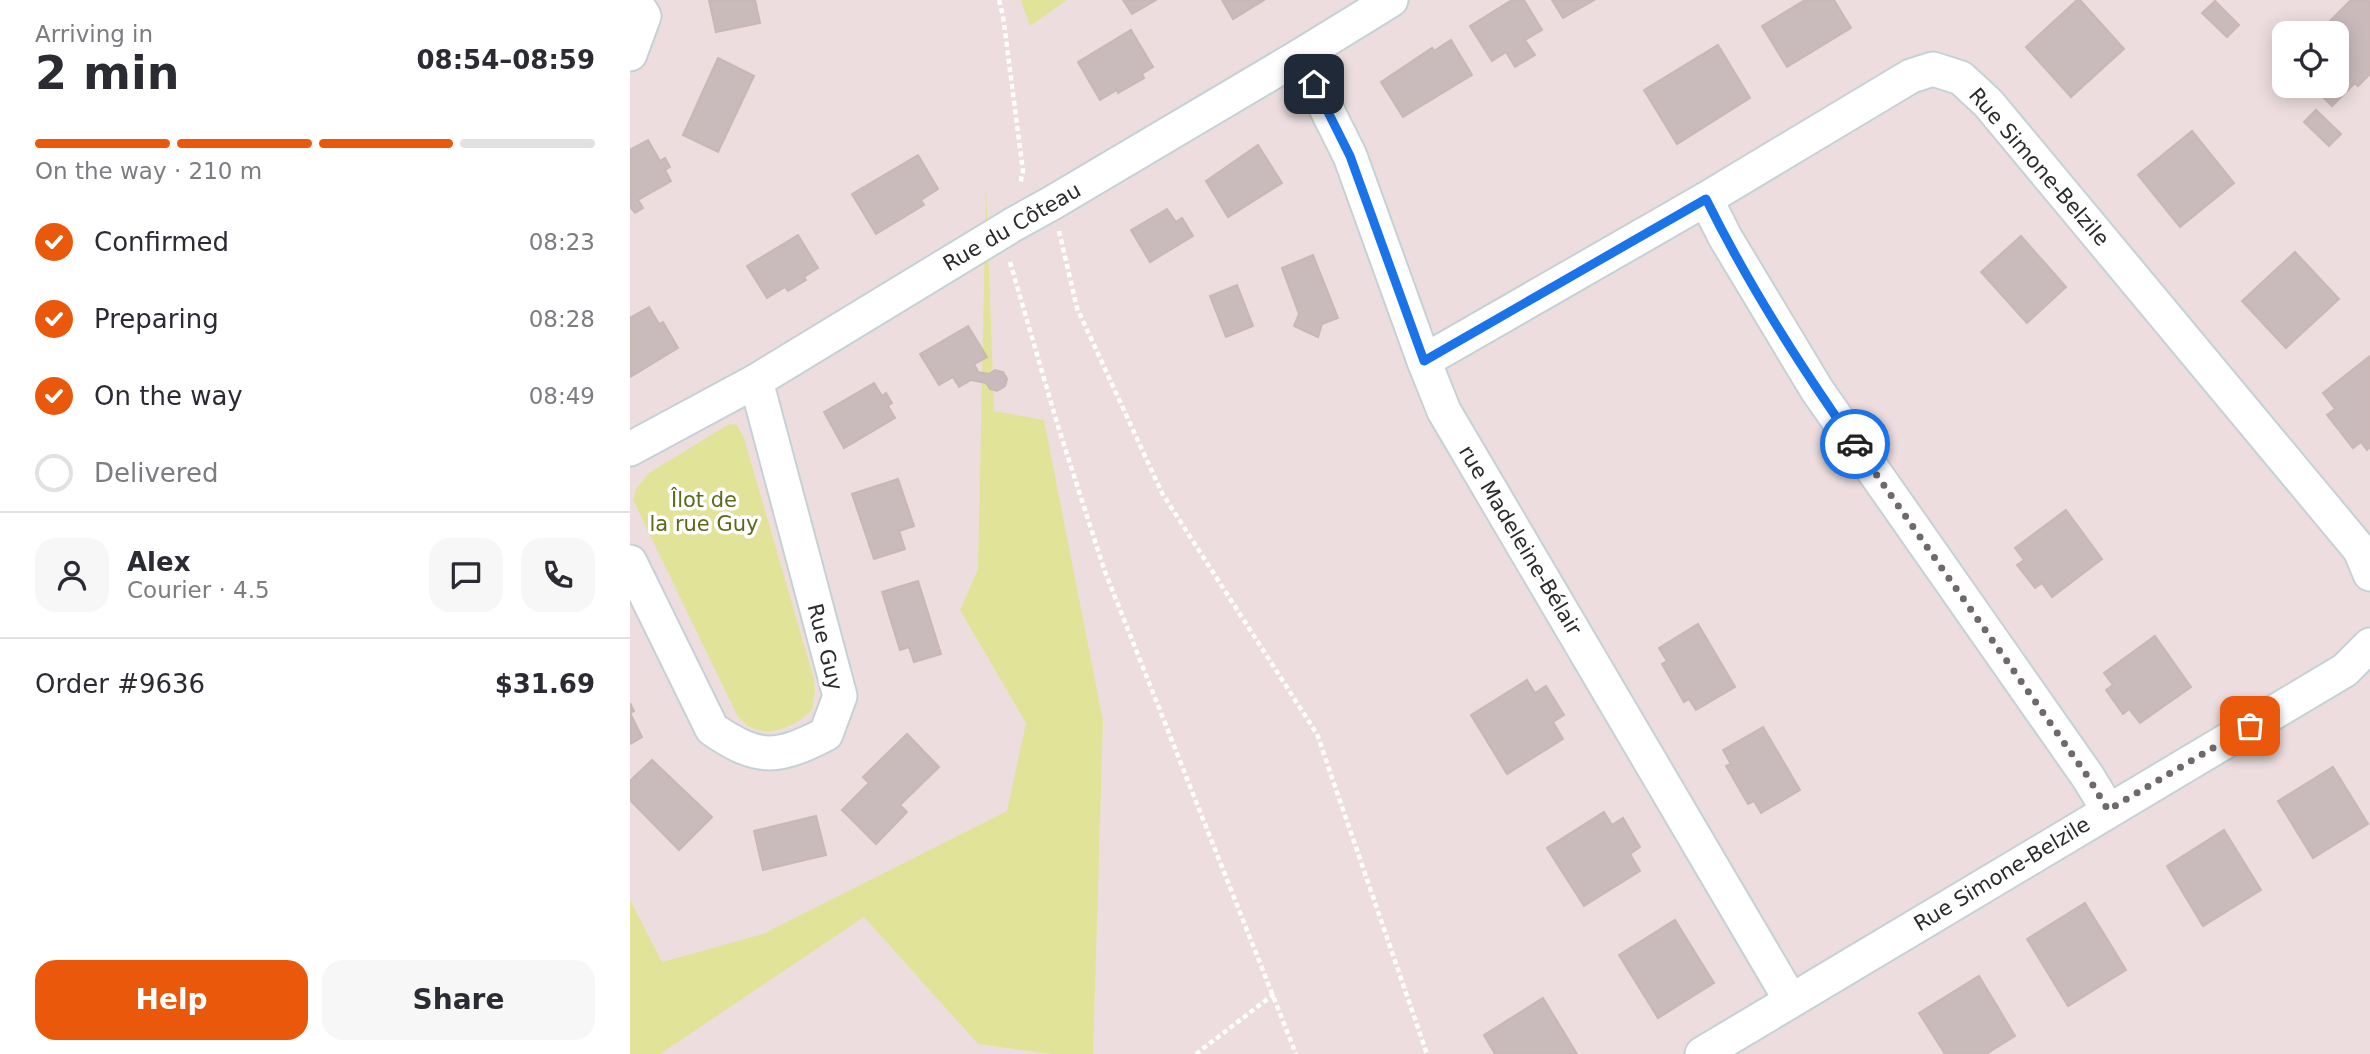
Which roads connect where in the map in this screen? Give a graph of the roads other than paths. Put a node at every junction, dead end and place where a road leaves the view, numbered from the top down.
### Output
1 (634, 0) edge
2 (1391, 0) edge
3 (630, 54) edge
4 (1300, 56) junction
5 (1706, 199) junction
6 (1424, 361) junction
7 (756, 381) junction
8 (630, 449) edge
9 (630, 562) edge
10 (2370, 574) edge
11 (2370, 645) edge
12 (2108, 810) junction
13 (1790, 999) junction
14 (1702, 1054) edge

1 - 3 street
2 - 4 street, Rue du Côteau
4 - 6 street, rue Madeleine-Bélair
4 - 7 street, Rue du Côteau
5 - 6 street, Rue Simone-Belzile
5 - 10 street, Rue Simone-Belzile
5 - 12 street
6 - 13 street, rue Madeleine-Bélair
7 - 8 street, Rue du Côteau
7 - 9 street, Rue Guy
11 - 12 street, Rue Simone-Belzile
12 - 13 street, Rue Simone-Belzile
13 - 14 street, Rue Simone-Belzile

